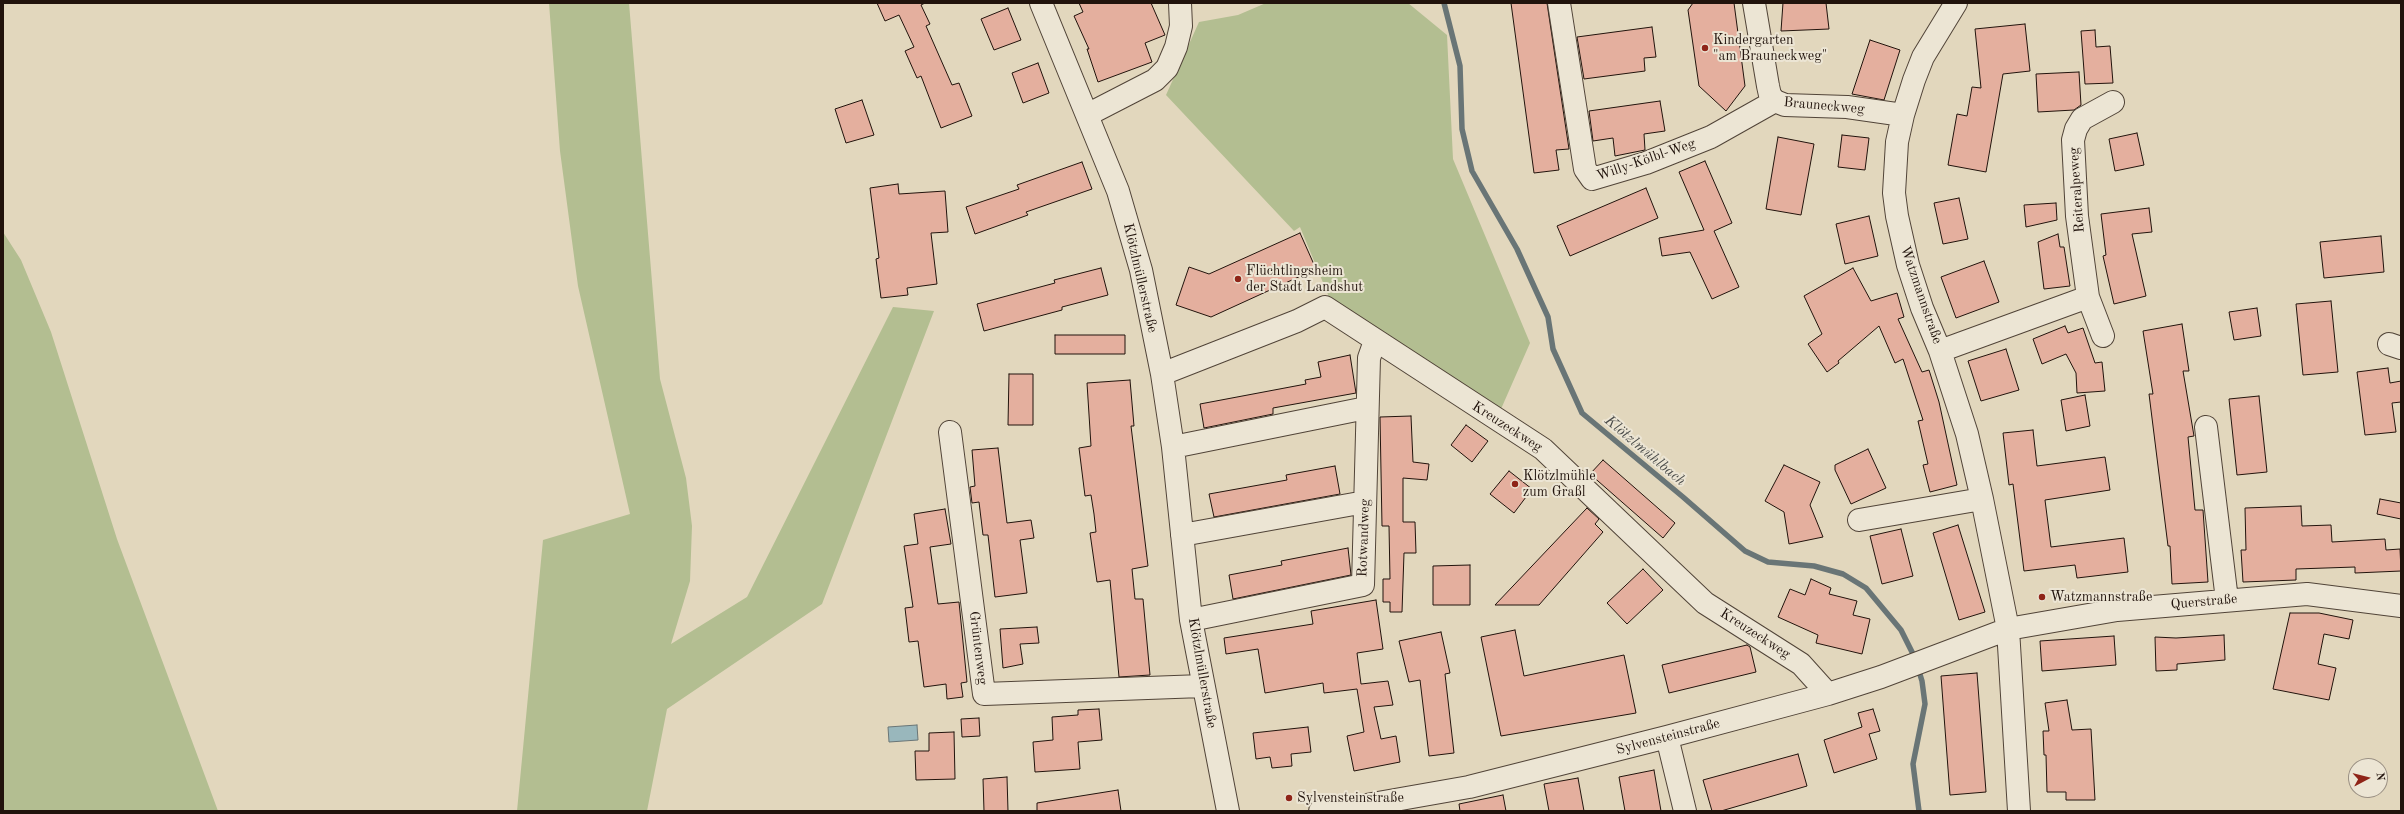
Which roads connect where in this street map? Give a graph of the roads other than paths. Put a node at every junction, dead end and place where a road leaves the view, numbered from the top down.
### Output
1 (1042, 3) edge
2 (1180, 3) edge
3 (1559, 3) edge
4 (1754, 3) edge
5 (1956, 3) edge
6 (1775, 101) junction
7 (2113, 102) dead end
8 (1089, 114) junction
9 (1903, 115) junction
10 (2088, 297) junction
11 (2103, 336) dead end
12 (1375, 341) junction
13 (1940, 351) junction
14 (1162, 374) junction
15 (1366, 408) junction
16 (2206, 427) dead end
17 (950, 432) dead end
18 (1173, 447) junction
19 (1982, 499) junction
20 (1365, 502) junction
21 (1859, 520) dead end
22 (1182, 535) junction
23 (2227, 600) junction
24 (2401, 606) edge
25 (1191, 620) junction
26 (2008, 629) junction
27 (1202, 686) junction
28 (1828, 694) junction
29 (1667, 737) junction
30 (1228, 811) edge
31 (1320, 811) edge
32 (1685, 811) edge
33 (2019, 811) edge

1 - 8 street, Klötzlmüllerstraße
2 - 8 street
3 - 6 street, Willy-Kölbl-Weg
4 - 6 street, Brauneckweg
5 - 9 street, Watzmannstraße
6 - 9 street, Brauneckweg
7 - 10 street, Reiteralpeweg
8 - 14 street, Klötzlmüllerstraße
9 - 13 street, Watzmannstraße
10 - 11 street, Reiteralpeweg
10 - 13 street
12 - 14 street, Kreuzeckweg
12 - 15 street, Rotwandweg
12 - 28 street, Kreuzeckweg
13 - 19 street, Watzmannstraße
14 - 18 street, Klötzlmüllerstraße
15 - 18 street
15 - 20 street, Rotwandweg
16 - 23 street
17 - 27 street, Grüntenweg
18 - 22 street, Klötzlmüllerstraße
19 - 21 street
19 - 26 street, Watzmannstraße
20 - 22 street
20 - 25 street, Rotwandweg
22 - 25 street, Klötzlmüllerstraße
23 - 24 street, Querstraße
23 - 26 street, Querstraße
25 - 27 street, Klötzlmüllerstraße
26 - 28 street, Sylvensteinstraße
26 - 33 street, Watzmannstraße
27 - 30 street, Klötzlmüllerstraße
28 - 29 street, Sylvensteinstraße
29 - 31 street, Sylvensteinstraße
29 - 32 street

